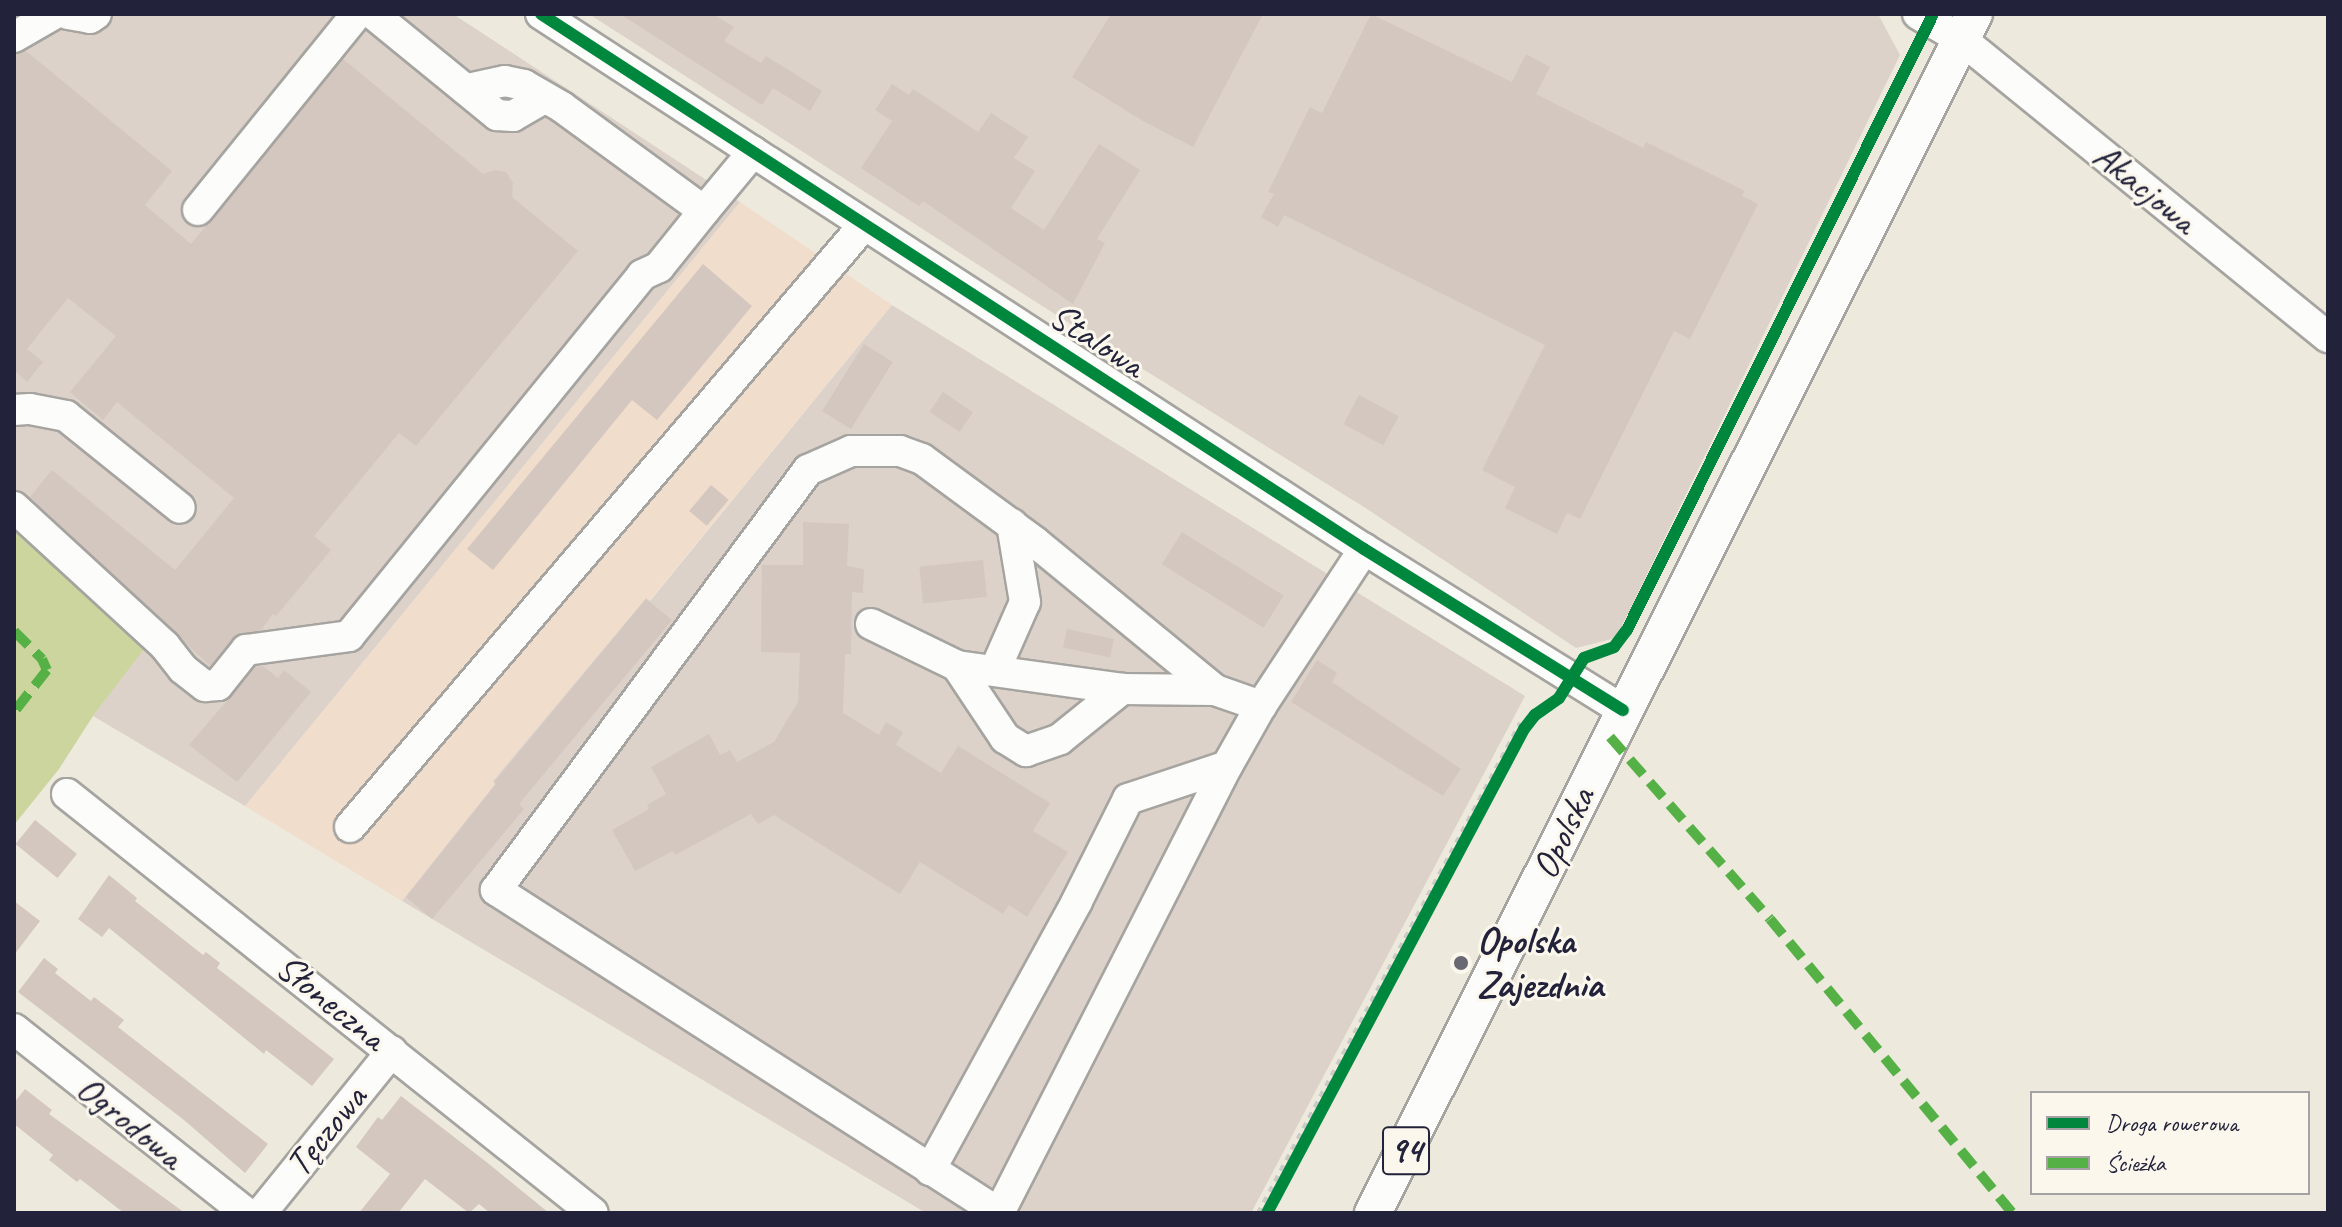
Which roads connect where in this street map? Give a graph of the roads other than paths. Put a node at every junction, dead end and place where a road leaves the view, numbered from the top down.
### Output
1 (54, 14) edge
2 (68, 14) edge
3 (96, 14) edge
4 (357, 14) edge
5 (373, 14) edge
6 (541, 14) edge
7 (1918, 14) edge
8 (1967, 27) edge
9 (14, 37) edge
10 (753, 152) junction
11 (198, 210) dead end
12 (704, 211) junction
13 (864, 225) junction
14 (2328, 337) edge
15 (14, 410) edge
16 (14, 507) edge
17 (180, 508) dead end
18 (1012, 524) junction
19 (1364, 549) junction
20 (871, 624) dead end
21 (957, 666) junction
22 (995, 670) junction
23 (1122, 689) junction
24 (1215, 690) junction
25 (1261, 706) junction
26 (1623, 710) junction
27 (1227, 766) junction
28 (67, 794) dead end
29 (350, 827) dead end
30 (14, 1029) edge
31 (392, 1051) junction
32 (930, 1170) junction
33 (246, 1213) edge
34 (261, 1213) edge
35 (593, 1213) edge
36 (999, 1213) edge
37 (1373, 1213) edge

1 - 9 street
2 - 3 street
4 - 11 street
5 - 12 street
6 - 10 street, Stalowa
7 - 8 street, Akacjowa
8 - 14 street, Akacjowa
8 - 26 main road, 94
10 - 12 street
10 - 13 street, Stalowa
12 - 16 street
13 - 19 street, Stalowa
13 - 29 street
15 - 17 street
18 - 22 street
18 - 24 street
18 - 32 street
19 - 25 street
19 - 26 street, Stalowa
20 - 21 street
21 - 22 street
21 - 23 street
22 - 23 street
23 - 24 street
24 - 25 street
25 - 27 street
26 - 37 main road, Opolska / 94
27 - 32 street
27 - 36 street
28 - 31 street, Słoneczna
30 - 33 street, Ogrodowa
31 - 34 street, Tęczowa
31 - 35 street, Słoneczna
32 - 36 street

